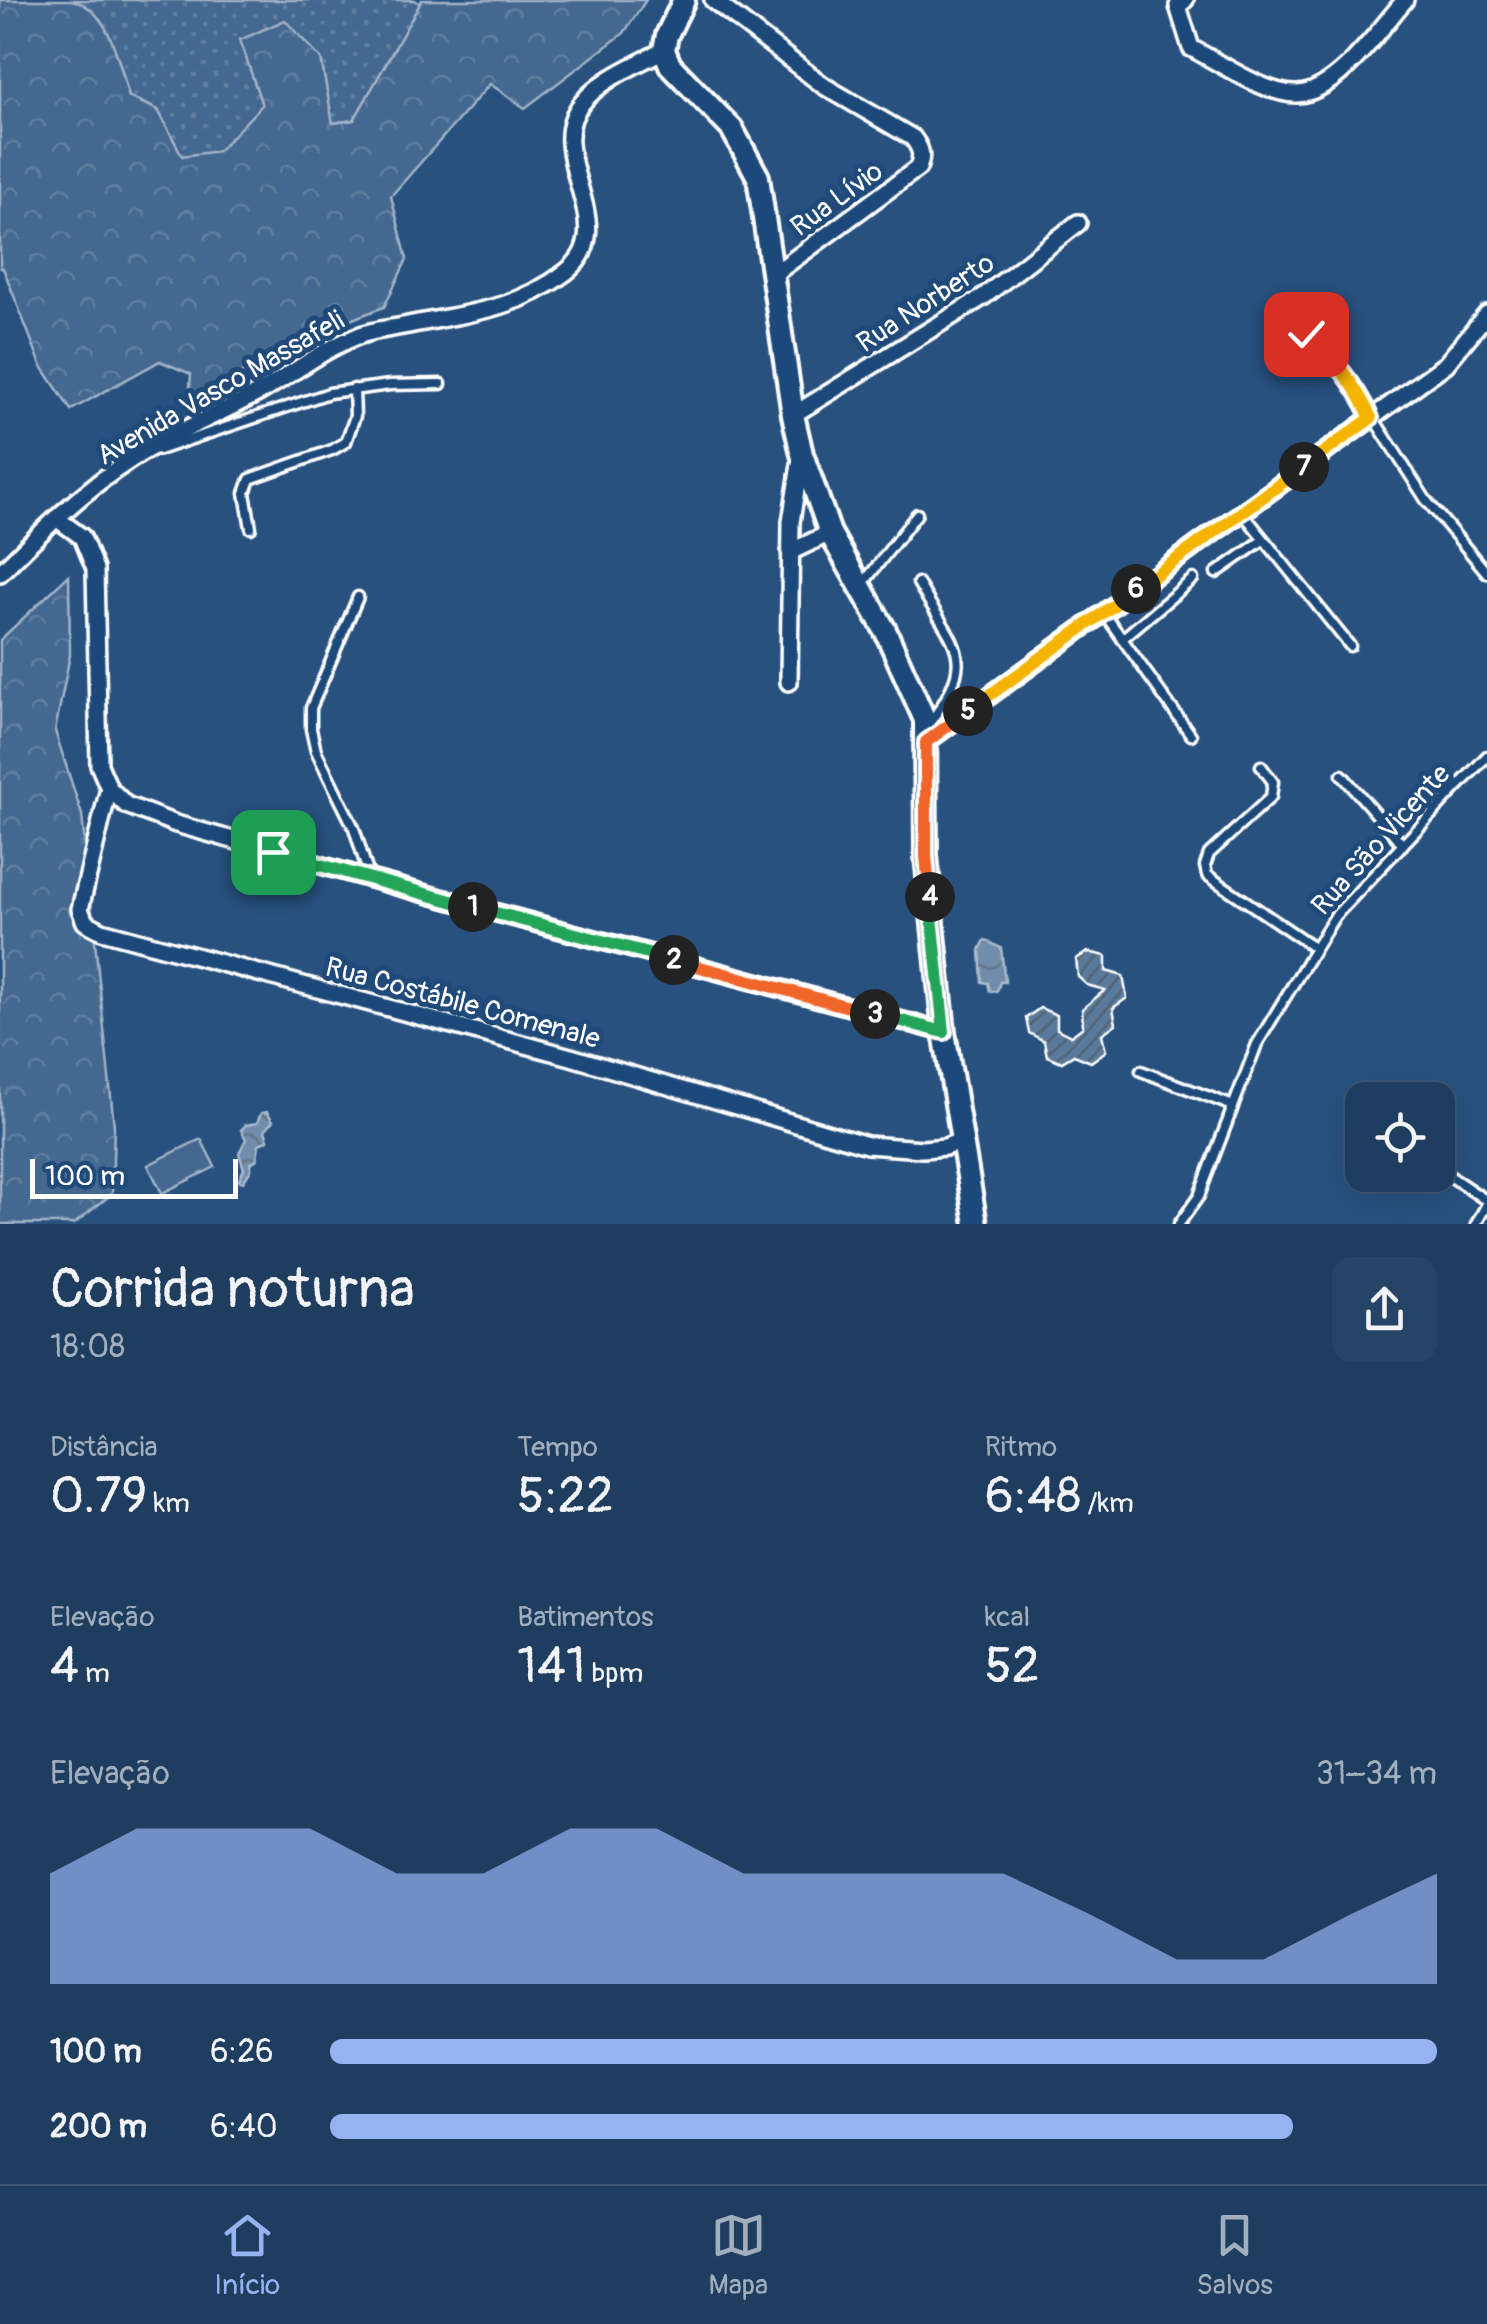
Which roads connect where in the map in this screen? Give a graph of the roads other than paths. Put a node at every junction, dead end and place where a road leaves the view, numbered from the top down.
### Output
1 (684, 0) edge
2 (713, 0) edge
3 (1185, 0) edge
4 (1406, 0) edge
5 (664, 50) junction
6 (1078, 223) dead end
7 (774, 274) junction
8 (1487, 314) edge
9 (1306, 334) dead end
10 (440, 384) dead end
11 (354, 389) junction
12 (792, 415) junction
13 (1371, 418) junction
14 (802, 454) junction
15 (131, 460) junction
16 (1242, 512) junction
17 (917, 514) dead end
18 (56, 518) junction
19 (252, 528) dead end
20 (830, 533) junction
21 (1262, 540) junction
22 (790, 552) junction
23 (0, 573) edge
24 (1216, 573) dead end
25 (1487, 573) edge
26 (1194, 579) dead end
27 (918, 584) dead end
28 (859, 588) junction
29 (358, 597) dead end
30 (1103, 612) junction
31 (1122, 639) junction
32 (1350, 646) dead end
33 (788, 682) dead end
34 (1192, 735) dead end
35 (926, 736) junction
36 (1487, 756) edge
37 (1261, 766) dead end
38 (1342, 775) dead end
39 (110, 788) junction
40 (1403, 844) junction
41 (370, 879) junction
42 (1315, 948) junction
43 (944, 1032) junction
44 (1140, 1070) dead end
45 (1233, 1106) junction
46 (963, 1140) junction
47 (1455, 1180) edge
48 (1487, 1202) edge
49 (976, 1224) edge
50 (1178, 1224) edge
51 (1476, 1224) edge

1 - 5 street
2 - 7 street, Rua Lívio
3 - 4 street
5 - 7 street
5 - 15 street, Avenida Vasco Massafeli
6 - 12 street, Rua Norberto
7 - 12 street
8 - 13 street
9 - 13 lane
10 - 11 lane
11 - 15 lane
11 - 19 lane
12 - 14 street
13 - 16 street
13 - 25 lane
14 - 20 street
14 - 22 street
15 - 18 street, Avenida Vasco Massafeli
16 - 21 lane
16 - 30 street
17 - 28 lane
18 - 23 street, Avenida Vasco Massafeli
18 - 39 street
20 - 22 street
20 - 28 street
21 - 24 lane
21 - 32 lane
22 - 33 street
26 - 31 lane
27 - 35 lane
28 - 35 street
29 - 41 lane
30 - 31 lane
30 - 35 street
31 - 34 lane
35 - 43 street
36 - 40 lane, Rua São Vicente
37 - 42 lane
38 - 40 lane
39 - 41 street
39 - 46 street, Rua Costábile Comenale
40 - 42 lane, Rua São Vicente
41 - 43 street
42 - 45 lane, Rua São Vicente
43 - 46 street
44 - 45 lane
45 - 50 lane, Rua São Vicente
46 - 49 street
47 - 48 lane
48 - 51 lane

